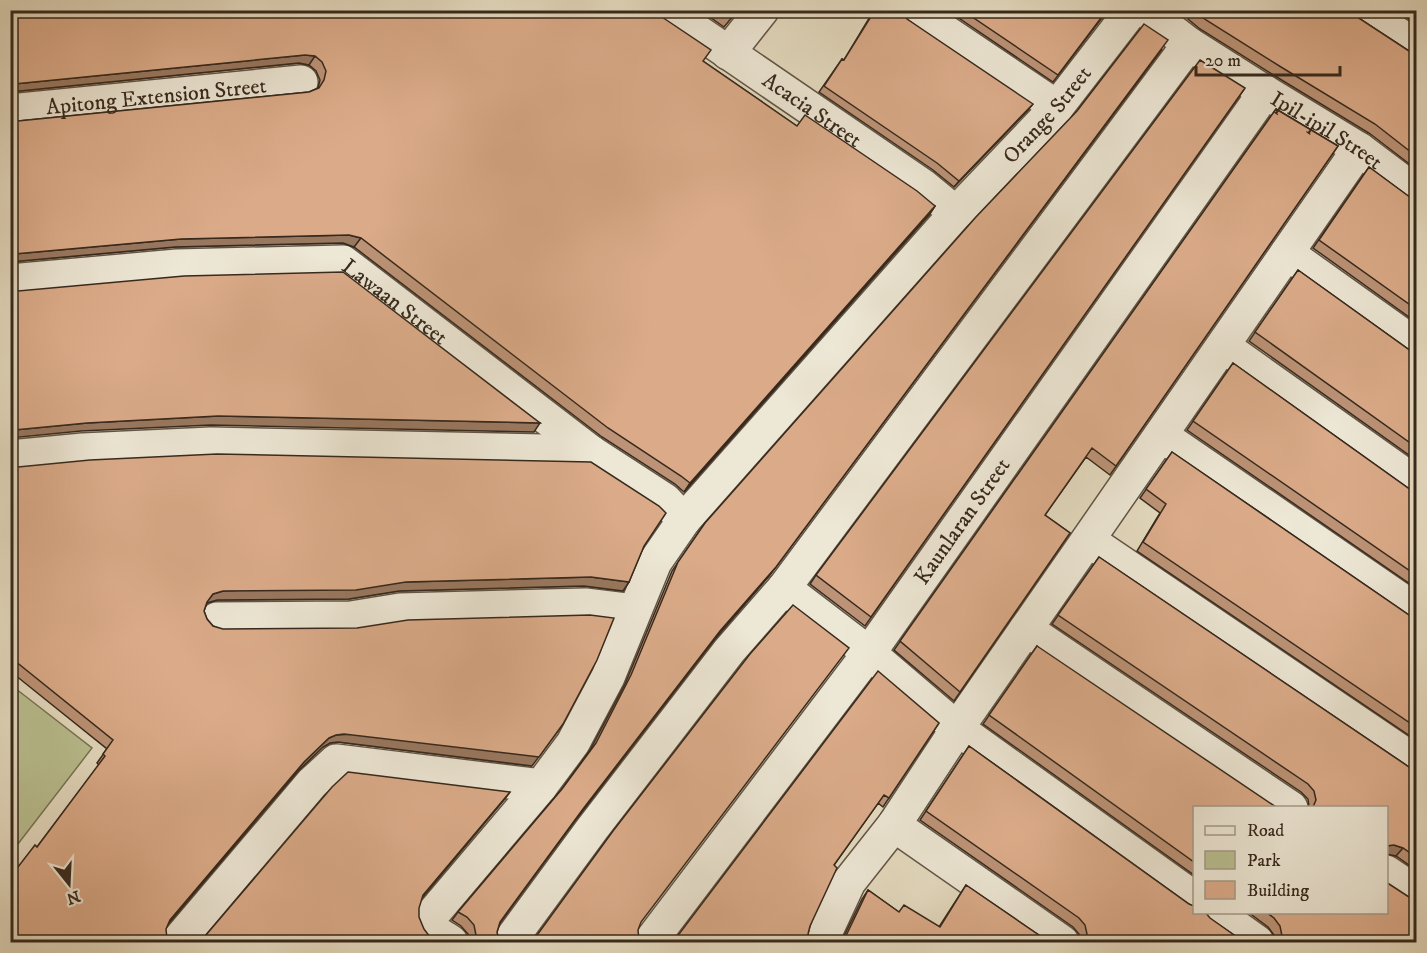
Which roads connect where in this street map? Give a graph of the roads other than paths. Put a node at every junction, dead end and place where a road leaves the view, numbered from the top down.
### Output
1 (666, 10) edge
2 (762, 10) edge
3 (913, 10) edge
4 (1132, 10) edge
5 (1145, 10) edge
6 (1361, 10) edge
7 (1190, 44) junction
8 (1416, 45) edge
9 (728, 53) junction
10 (301, 81) dead end
11 (1265, 92) junction
12 (1057, 107) junction
13 (10, 111) edge
14 (1359, 149) junction
15 (1416, 192) edge
16 (956, 213) junction
17 (1287, 253) junction
18 (10, 281) edge
19 (1416, 345) edge
20 (1223, 346) junction
21 (1161, 435) junction
22 (591, 452) junction
23 (10, 457) edge
24 (1416, 483) edge
25 (684, 520) junction
26 (1088, 540) junction
27 (784, 588) junction
28 (1416, 610) edge
29 (634, 611) junction
30 (217, 619) dead end
31 (1026, 629) junction
32 (869, 653) junction
33 (957, 729) junction
34 (1416, 762) edge
35 (541, 786) junction
36 (1290, 806) edge
37 (894, 825) junction
38 (1388, 873) edge
39 (1416, 892) edge
40 (1193, 897) edge
41 (1218, 914) edge
42 (833, 937) edge
43 (178, 942) edge
44 (451, 942) edge
45 (509, 942) edge
46 (650, 942) edge
47 (1062, 942) edge
48 (1257, 942) edge

1 - 9 street, Acacia Street
2 - 9 street
3 - 12 street
4 - 12 street, Orange Street
5 - 7 street, Ipil-ipil Street
6 - 8 street
7 - 11 street, Ipil-ipil Street
7 - 27 street
9 - 16 street, Acacia Street
10 - 13 street, Apitong Extension Street
11 - 14 street, Ipil-ipil Street
11 - 32 street, Kaunlaran Street
12 - 16 street, Orange Street
14 - 15 street, Ipil-ipil Street
14 - 17 street
16 - 25 street, Orange Street
17 - 19 street
17 - 20 street
18 - 22 street, Lawaan Street
20 - 21 street
20 - 24 street
21 - 26 street
21 - 28 street
22 - 23 street
22 - 25 street, Lawaan Street
25 - 29 street, Orange Street
26 - 31 street
26 - 34 street
27 - 32 street
27 - 45 street
29 - 30 street
29 - 35 street, Orange Street
31 - 33 street
31 - 36 street
32 - 33 street
32 - 46 street, Kaunlaran Street
33 - 37 street
33 - 40 street
35 - 43 street
35 - 44 street, Orange Street
37 - 42 street
37 - 47 street
38 - 39 street
41 - 48 street

